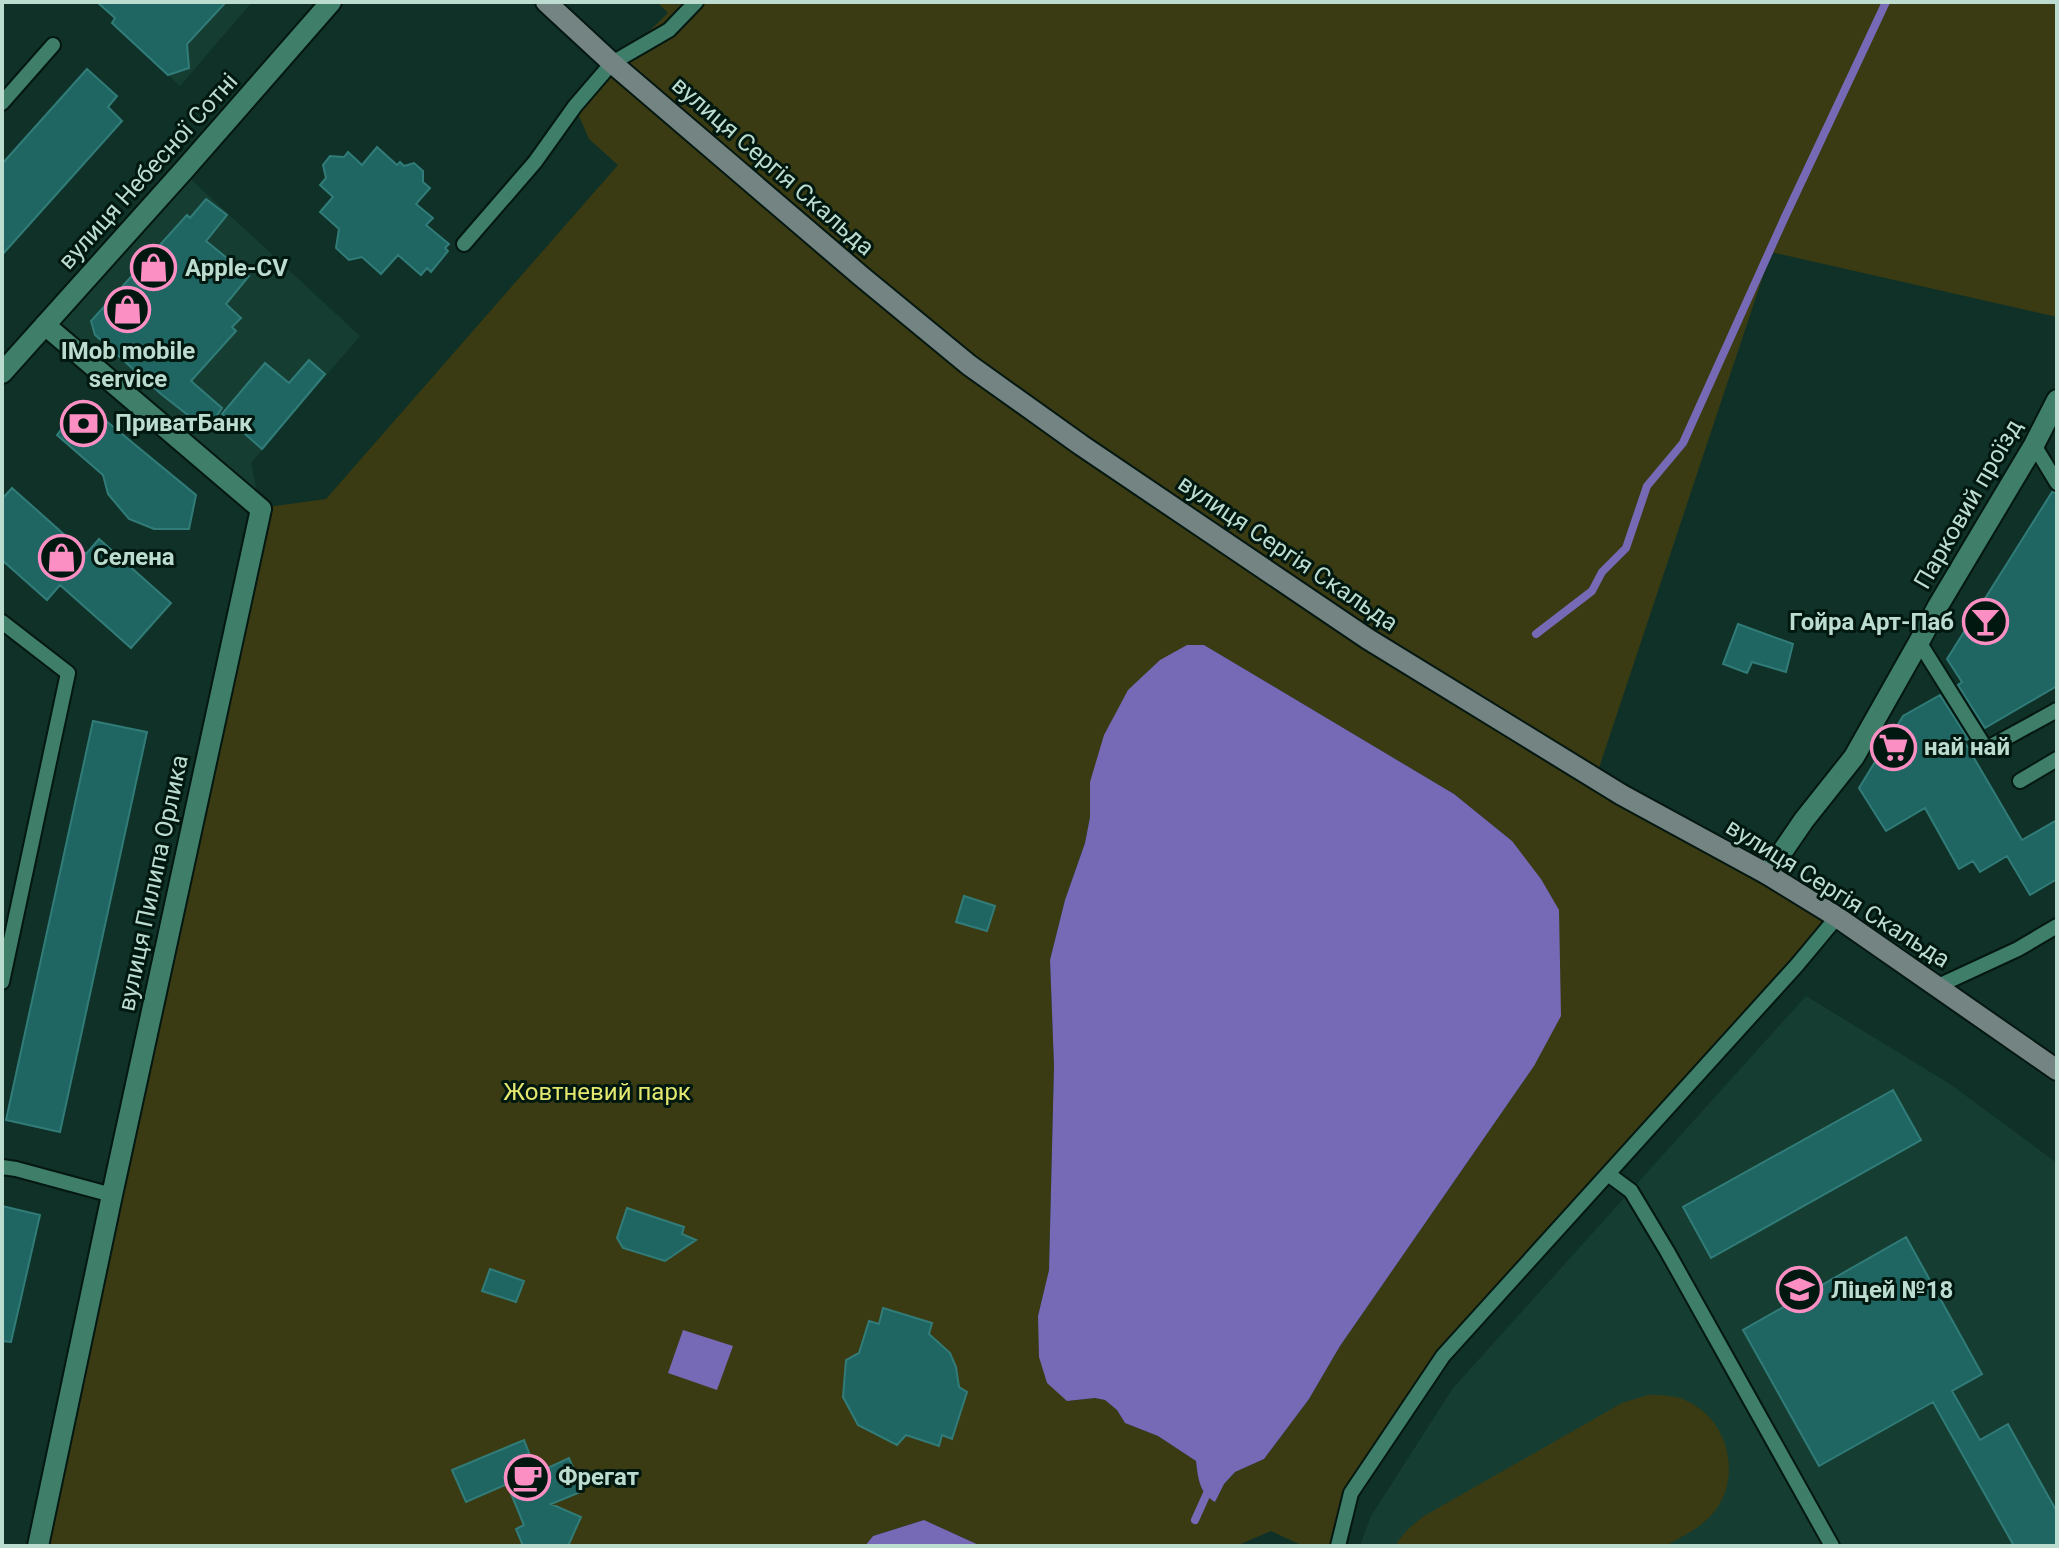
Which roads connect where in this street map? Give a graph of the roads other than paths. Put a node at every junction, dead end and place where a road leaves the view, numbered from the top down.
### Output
1 (331, 2) edge
2 (546, 2) edge
3 (696, 2) edge
4 (53, 45) dead end
5 (612, 63) junction
6 (2, 103) edge
7 (464, 244) dead end
8 (45, 325) junction
9 (2, 373) edge
10 (2057, 400) edge
11 (2034, 445) junction
12 (2057, 483) edge
13 (2, 622) edge
14 (1919, 642) junction
15 (2057, 710) edge
16 (2057, 759) edge
17 (2020, 781) dead end
18 (1767, 874) junction
19 (1837, 917) junction
20 (2057, 926) edge
21 (2, 982) edge
22 (1938, 986) junction
23 (2057, 1070) edge
24 (2, 1167) edge
25 (1608, 1174) junction
26 (112, 1195) junction
27 (38, 1546) edge
28 (1338, 1546) edge
29 (1832, 1546) edge

1 - 8 street, вулиця Небесної Сотні
2 - 5 main road, вулиця Сергія Скальда
3 - 5 lane
4 - 6 lane
5 - 7 lane
5 - 18 main road, вулиця Сергія Скальда
8 - 9 street, вулиця Небесної Сотні
8 - 26 street, вулиця Пилипа Орлика
10 - 11 street, Парковий проїзд
11 - 12 lane
11 - 14 street, Парковий проїзд
13 - 21 lane
14 - 15 lane
14 - 18 street, Парковий проїзд
16 - 17 lane
18 - 19 main road, вулиця Сергія Скальда
19 - 22 main road, вулиця Сергія Скальда
19 - 25 lane
20 - 22 lane
22 - 23 main road, вулиця Сергія Скальда
24 - 26 lane
25 - 28 lane
25 - 29 lane
26 - 27 street, вулиця Пилипа Орлика

